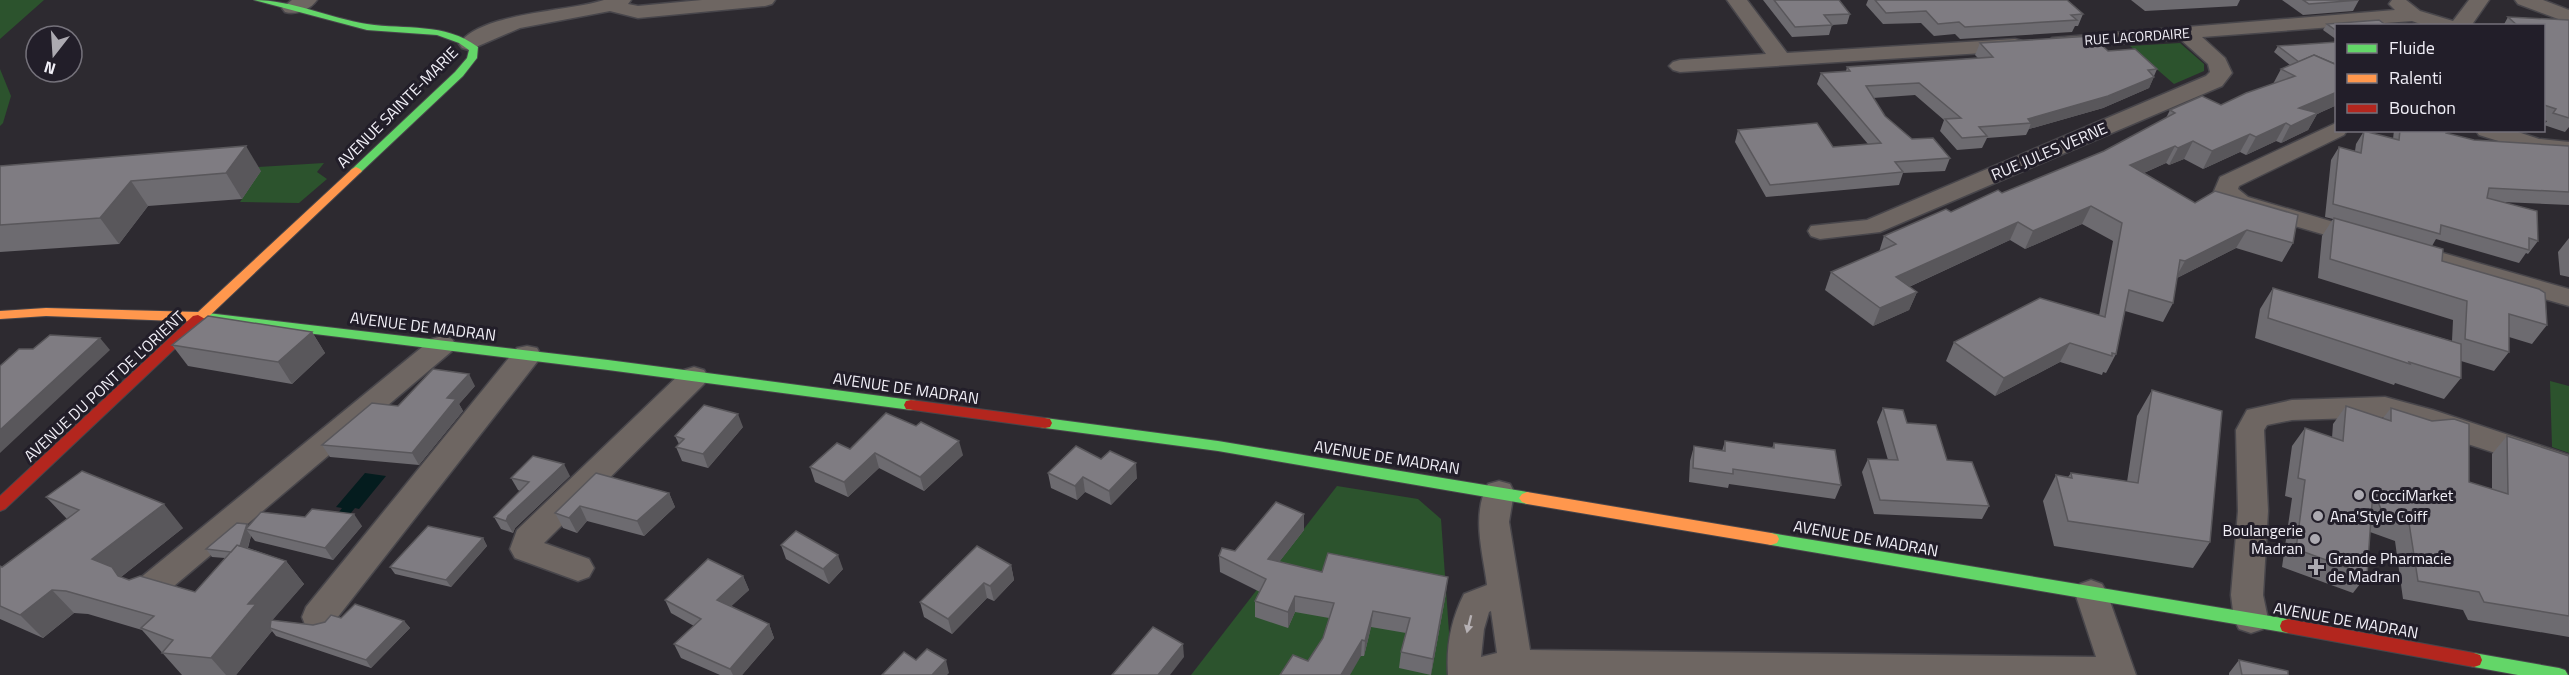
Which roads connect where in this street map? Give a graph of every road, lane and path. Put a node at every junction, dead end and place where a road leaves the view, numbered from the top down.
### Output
1 (259, 0) edge
2 (765, 0) edge
3 (1737, 0) edge
4 (2393, 0) edge
5 (2479, 0) edge
6 (2525, 0) edge
7 (615, 3) edge
8 (299, 4) edge
9 (2413, 15) junction
10 (2569, 17) edge
11 (2442, 24) edge
12 (2461, 24) edge
13 (2185, 33) junction
14 (469, 44) junction
15 (1782, 61) junction
16 (1680, 66) dead end
17 (2335, 131) edge
18 (2493, 132) edge
19 (2569, 149) edge
20 (1820, 231) dead end
21 (2569, 298) edge
22 (0, 315) edge
23 (203, 316) junction
24 (442, 345) junction
25 (527, 355) junction
26 (694, 376) junction
27 (2569, 466) edge
28 (1498, 492) junction
29 (0, 505) edge
30 (578, 568) dead end
31 (150, 588) edge
32 (1503, 593) junction
33 (2091, 593) junction
34 (318, 617) dead end
35 (2251, 619) junction
36 (1516, 670) edge
37 (2118, 673) edge
38 (2553, 674) edge
39 (1465, 675) edge
40 (1483, 675) edge

1 - 8 main road, AVENUE SAINTE-MARIE
2 - 7 street
3 - 15 street
4 - 9 street
5 - 12 street
6 - 10 street
7 - 14 street
8 - 14 main road, AVENUE SAINTE-MARIE
9 - 11 street
9 - 13 street, RUE LACORDAIRE
13 - 15 street, RUE LACORDAIRE
13 - 20 street, RUE JULES VERNE
14 - 23 main road, AVENUE SAINTE-MARIE
15 - 16 street, RUE LACORDAIRE
17 - 21 street
18 - 19 street
22 - 23 main road, AVENUE DE MADRAN
23 - 24 main road, AVENUE DE MADRAN
23 - 29 main road, AVENUE DU PONT DE L'ORIENT
24 - 25 main road, AVENUE DE MADRAN
24 - 31 street
25 - 26 main road, AVENUE DE MADRAN
25 - 34 street
26 - 28 main road, AVENUE DE MADRAN
26 - 30 street
27 - 35 street
28 - 32 street
28 - 33 main road, AVENUE DE MADRAN
32 - 36 street
32 -> 39 street
33 - 35 main road, AVENUE DE MADRAN
33 - 37 street
35 - 38 main road, AVENUE DE MADRAN
36 - 37 street
36 - 40 street

